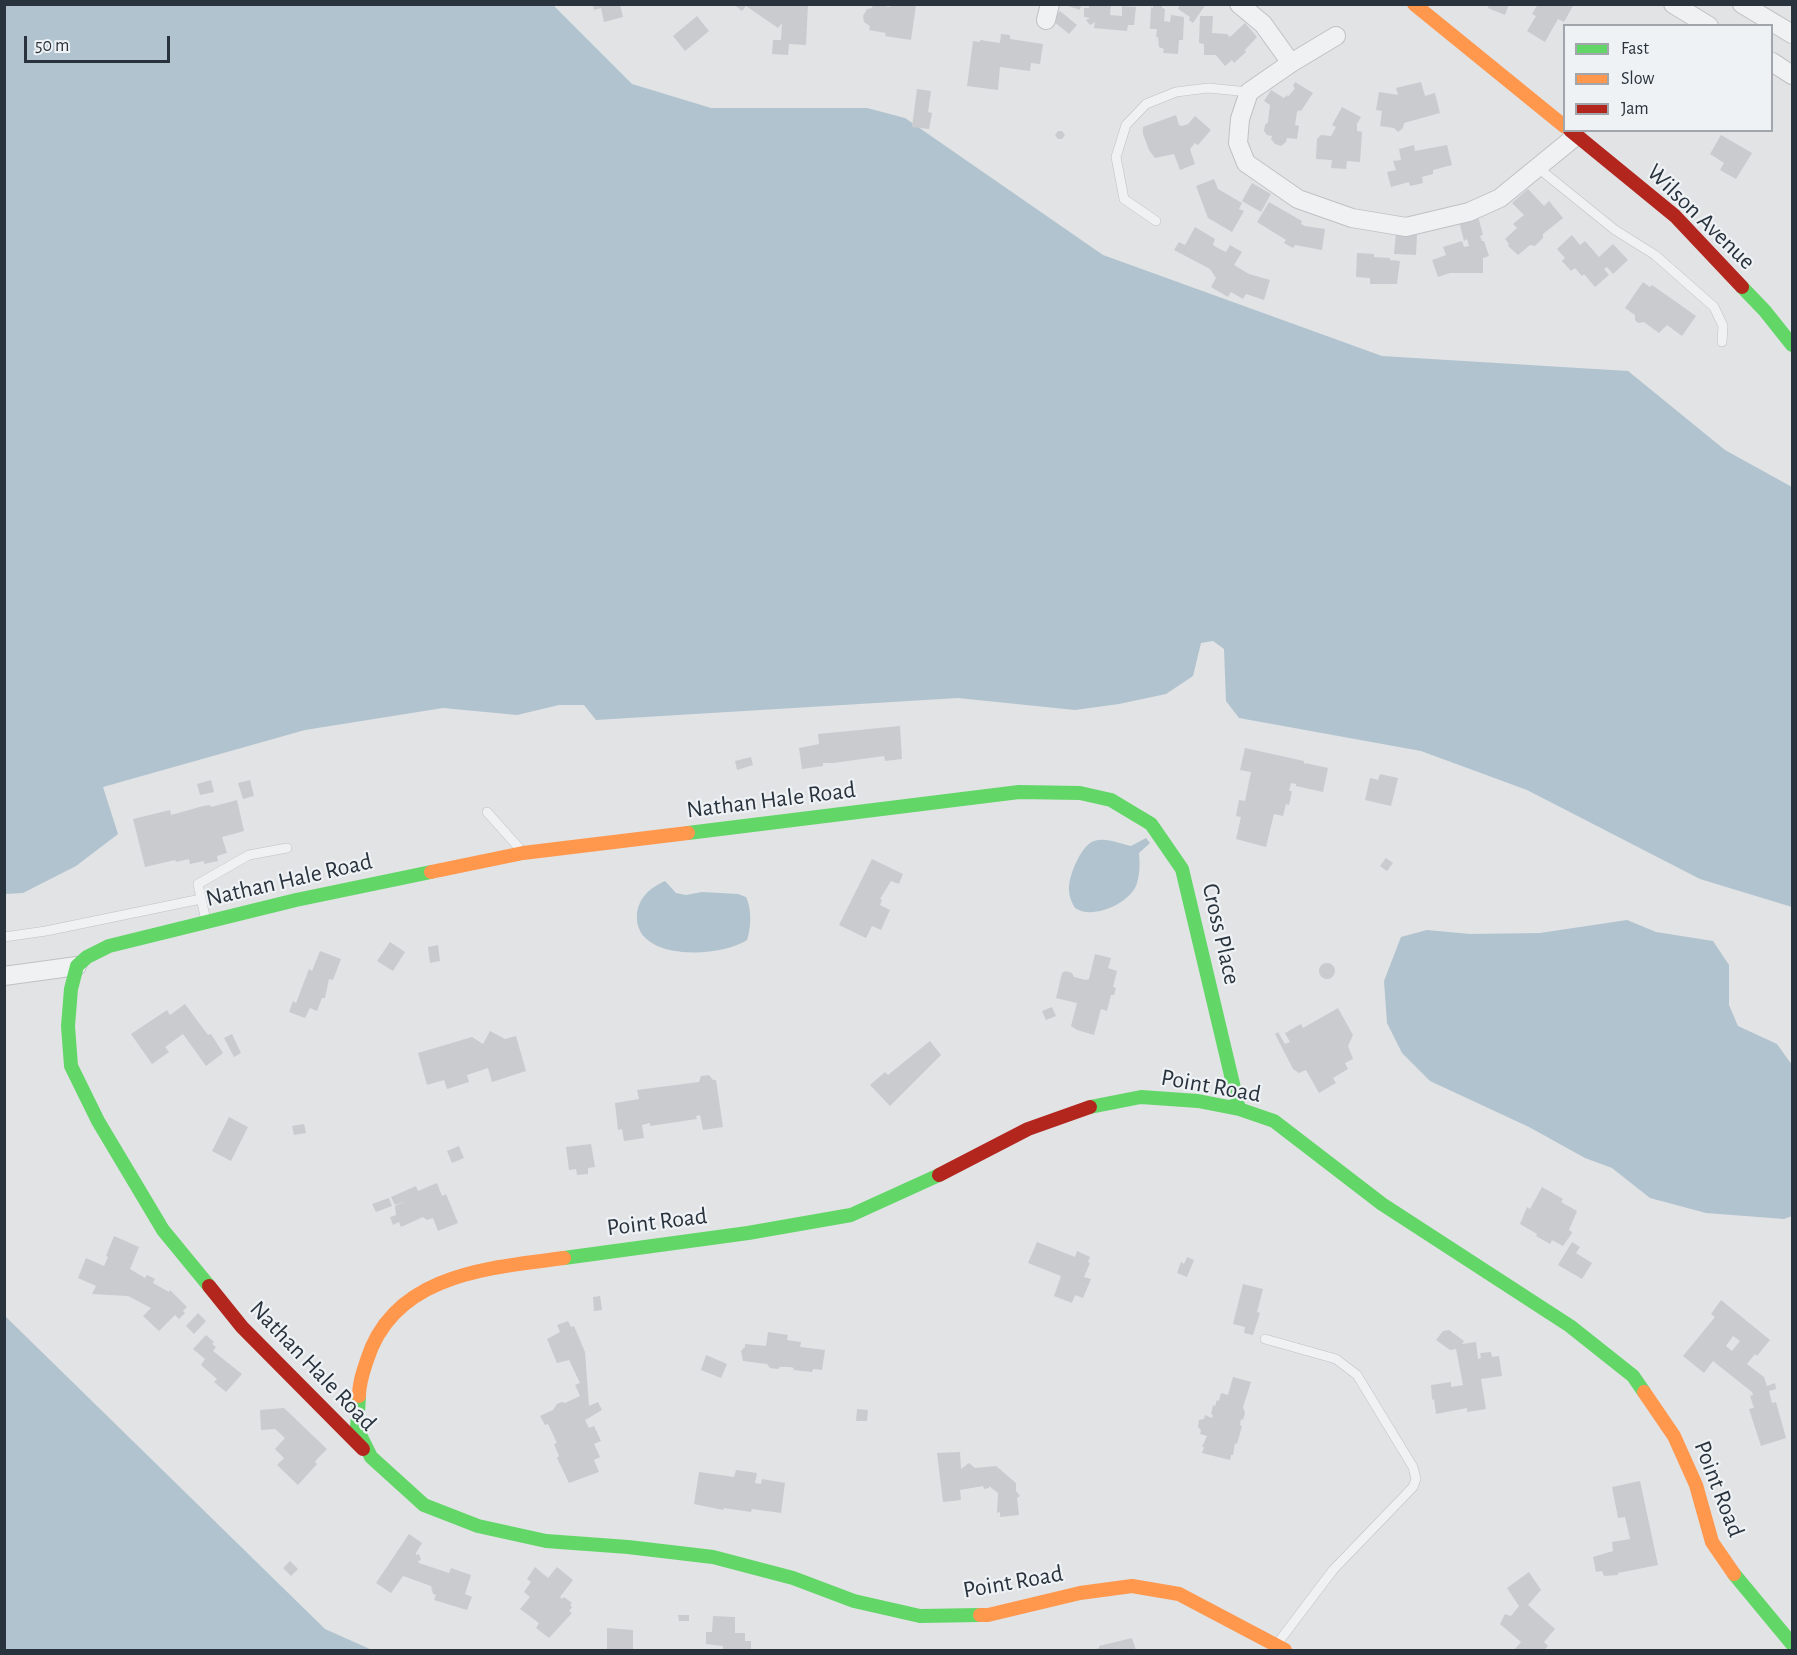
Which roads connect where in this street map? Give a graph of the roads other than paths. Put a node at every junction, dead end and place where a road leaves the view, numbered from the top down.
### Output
1 (1239, 4) edge
2 (1413, 4) edge
3 (1673, 4) edge
4 (1742, 4) edge
5 (1706, 24) edge
6 (1792, 34) edge
7 (1336, 36) dead end
8 (1291, 63) junction
9 (1773, 63) edge
10 (1792, 75) edge
11 (1249, 92) junction
12 (1563, 125) edge
13 (1569, 132) edge
14 (1571, 132) edge
15 (1537, 167) junction
16 (1156, 221) dead end
17 (1722, 342) dead end
18 (1792, 345) edge
19 (1111, 800) joint
20 (487, 812) dead end
21 (287, 848) dead end
22 (523, 853) junction
23 (201, 899) junction
24 (206, 922) junction
25 (4, 937) edge
26 (77, 966) junction
27 (4, 976) edge
28 (1239, 1109) junction
29 (1265, 1339) dead end
30 (371, 1457) junction
31 (1792, 1644) edge
32 (1280, 1648) edge

1 - 8 street
2 - 12 street, Wilson Avenue
3 - 5 street
4 - 6 street
7 - 8 street
8 - 11 street
9 - 10 street
11 - 15 street
11 - 16 lane
13 - 15 street
14 - 18 street, Wilson Avenue
15 - 17 lane
19 - 22 street, Nathan Hale Road
19 - 28 street, Cross Place
20 - 22 lane
21 - 23 lane
22 - 24 street, Nathan Hale Road
23 - 24 lane
23 - 25 lane
24 - 26 street, Nathan Hale Road
26 - 27 street
26 - 30 street, Nathan Hale Road
28 - 30 street, Point Road
28 - 31 street, Point Road
29 - 32 lane
30 - 32 street, Point Road

